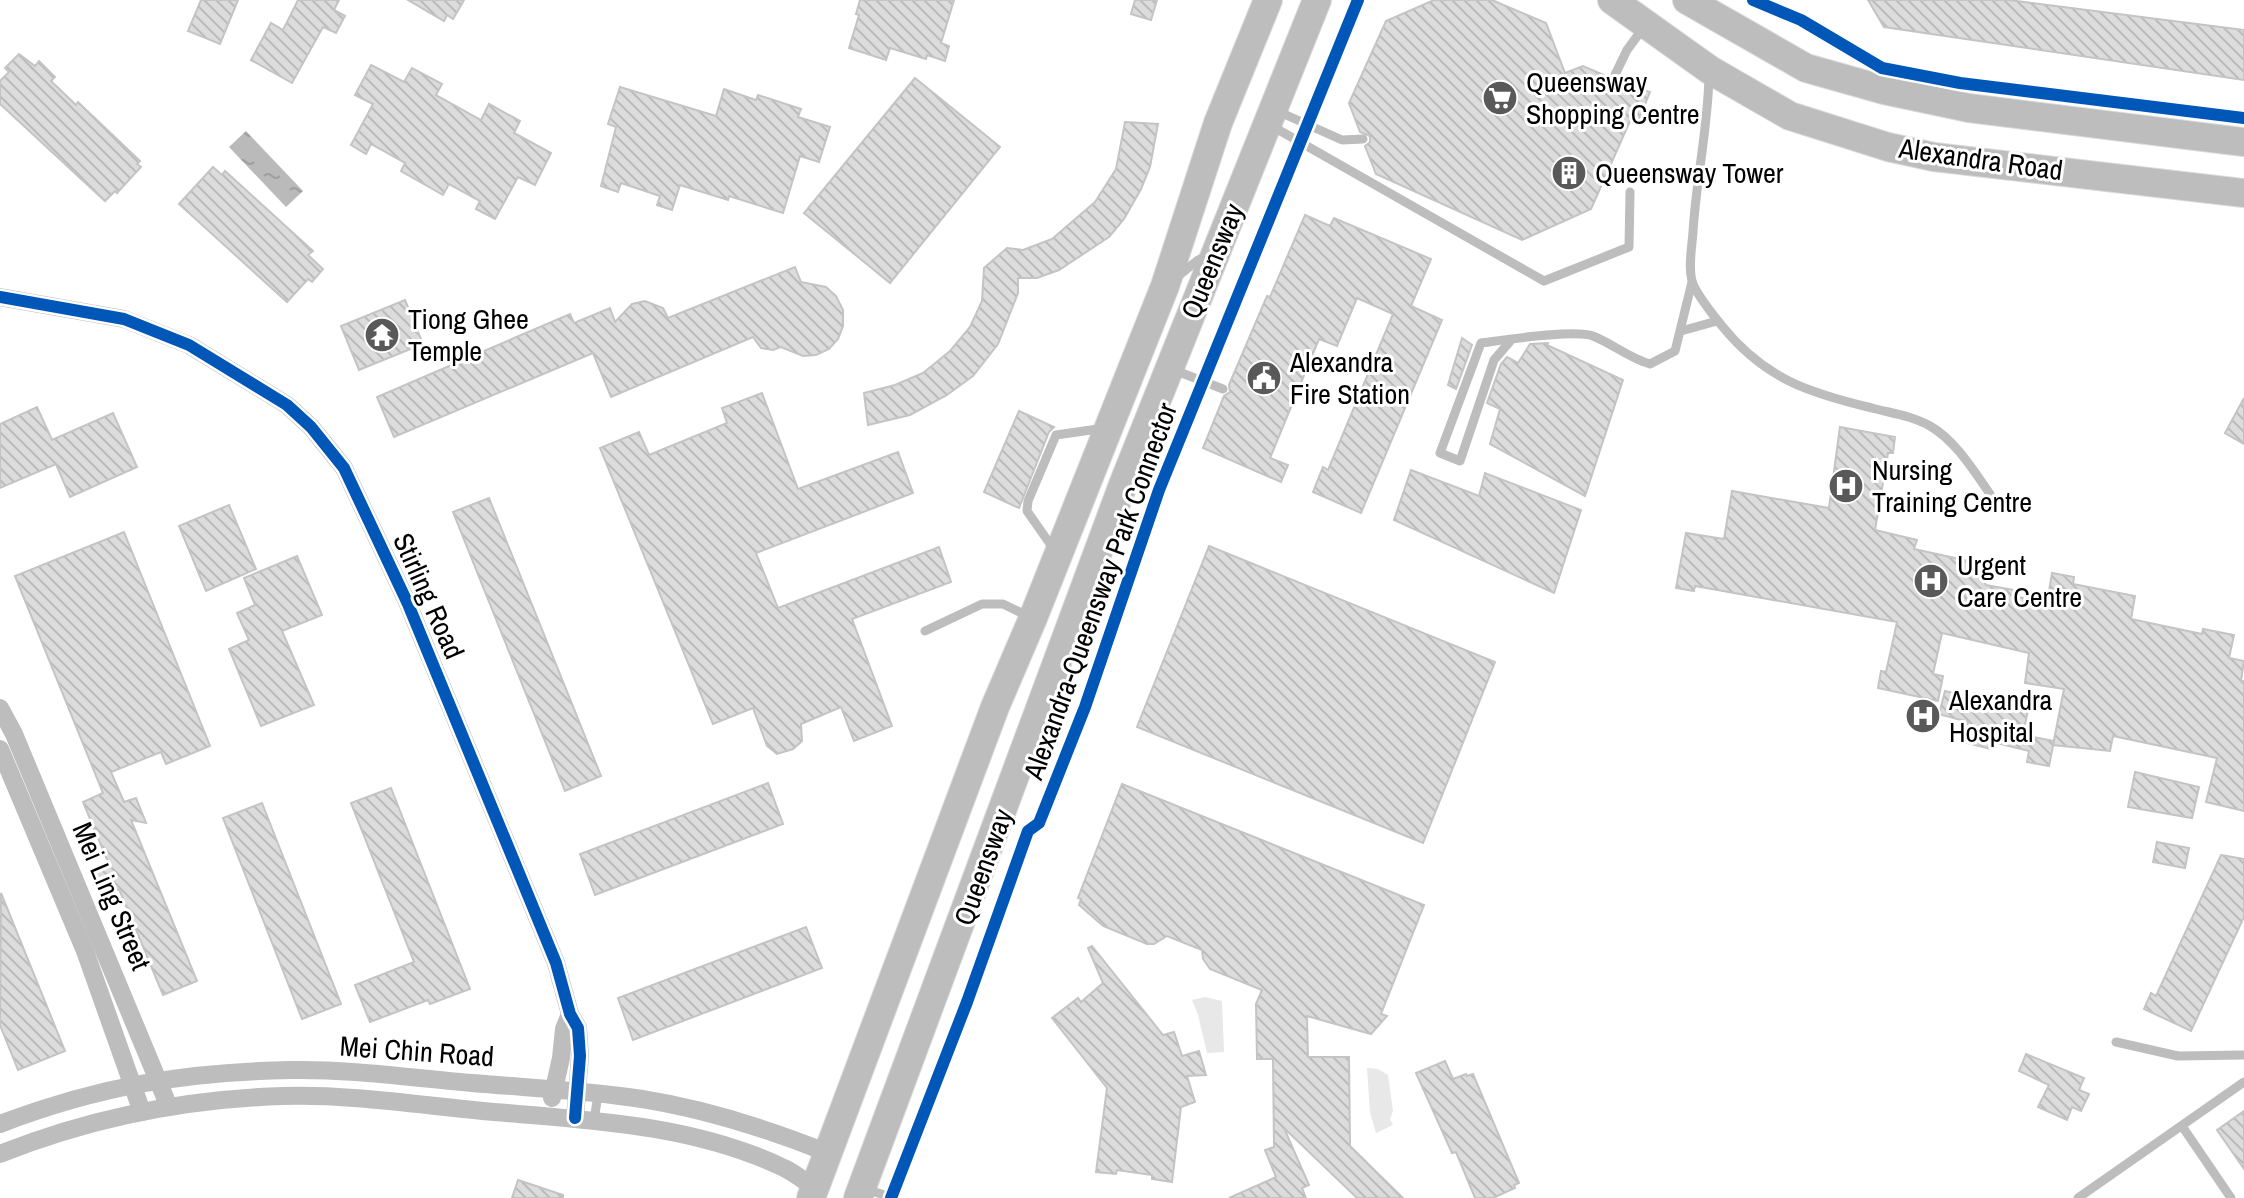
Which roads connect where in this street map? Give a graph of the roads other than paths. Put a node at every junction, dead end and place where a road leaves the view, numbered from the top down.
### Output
1 (1268, 0) edge
2 (1317, 0) edge
3 (1612, 0) edge
4 (1687, 0) edge
5 (1646, 24) junction
6 (1710, 70) junction
7 (1613, 79) dead end
8 (1269, 116) junction
9 (1363, 139) dead end
10 (2244, 142) edge
11 (1630, 192) dead end
12 (2244, 193) edge
13 (1215, 254) junction
14 (1692, 282) junction
15 (1165, 286) junction
16 (0, 297) edge
17 (1717, 321) junction
18 (1681, 331) junction
19 (1512, 339) junction
20 (1170, 368) junction
21 (1223, 389) dead end
22 (1109, 428) junction
23 (1990, 494) dead end
24 (1058, 555) junction
25 (1033, 618) junction
26 (925, 631) dead end
27 (0, 708) edge
28 (0, 749) edge
29 (570, 1014) junction
30 (879, 1019) junction
31 (921, 1033) junction
32 (2116, 1042) dead end
33 (2244, 1055) edge
34 (863, 1061) junction
35 (905, 1074) junction
36 (157, 1080) junction
37 (2244, 1082) edge
38 (131, 1084) junction
39 (553, 1089) junction
40 (578, 1091) junction
41 (598, 1095) junction
42 (169, 1107) junction
43 (142, 1112) junction
44 (550, 1117) junction
45 (584, 1119) junction
46 (0, 1124) edge
47 (2182, 1126) junction
48 (828, 1153) junction
49 (0, 1154) edge
50 (813, 1193) edge
51 (860, 1193) edge
52 (891, 1197) edge
53 (2078, 1198) edge
54 (2231, 1198) edge

1 - 15 main road, Queensway
2 - 8 main road, Queensway
3 - 5 main road, Alexandra Road
4 - 10 main road, Alexandra Road
5 - 6 main road, Alexandra Road
5 - 7 lane
6 - 12 main road, Alexandra Road
6 - 14 lane
8 - 9 lane
8 - 11 lane
8 - 13 main road, Queensway
13 - 15 lane
13 - 20 main road, Queensway
14 - 17 lane
14 - 18 lane
15 - 22 main road, Queensway
16 - 29 street, Stirling Road
17 - 18 lane
17 - 23 lane
18 - 19 lane
19 - 19 lane
20 - 21 lane
20 - 31 main road, Queensway
22 - 24 main road, Queensway
22 - 24 lane
24 - 25 main road, Queensway
25 - 26 lane
25 - 30 main road, Queensway
27 - 36 street, Mei Ling Street
28 - 38 street, Mei Ling Street
29 - 39 street, Stirling Road
29 - 40 street, Stirling Road
30 - 31 main road
30 - 34 main road, Queensway
31 - 35 main road, Queensway
32 - 33 lane
34 - 35 main road
34 - 48 main road, Queensway
35 - 51 main road, Queensway
36 - 38 street, Mei Chin Road
36 - 39 street, Mei Chin Road
36 - 42 street, Mei Ling Street
37 - 47 lane
38 - 43 street, Mei Ling Street
38 - 46 street, Mei Chin Road
39 - 40 street, Mei Chin Road
39 - 44 street, Stirling Road
40 - 41 street, Mei Chin Road
40 - 45 street, Stirling Road
41 - 45 lane
41 - 48 street, Mei Chin Road
42 - 43 street, Mei Chin Road
42 - 44 street, Mei Chin Road
43 - 49 street, Mei Chin Road
44 - 45 street, Mei Chin Road
45 - 50 street, Mei Chin Road
47 - 53 lane
47 - 54 lane
48 - 50 main road, Queensway
51 - 52 lane

